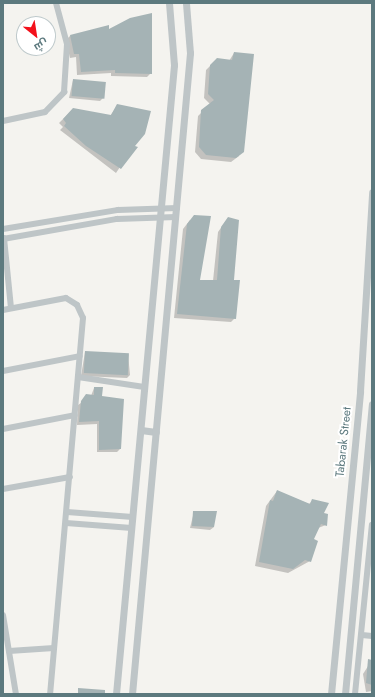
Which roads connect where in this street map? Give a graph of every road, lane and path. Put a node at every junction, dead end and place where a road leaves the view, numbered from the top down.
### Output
1 (56, 3) edge
2 (169, 3) edge
3 (186, 3) edge
4 (3, 121) edge
5 (372, 192) edge
6 (161, 208) junction
7 (177, 208) junction
8 (160, 217) junction
9 (176, 217) junction
10 (3, 229) edge
11 (3, 238) edge
12 (11, 308) junction
13 (3, 310) edge
14 (80, 356) junction
15 (3, 371) edge
16 (78, 377) junction
17 (144, 387) junction
18 (372, 404) edge
19 (75, 415) junction
20 (3, 429) edge
21 (141, 430) junction
22 (156, 432) junction
23 (70, 477) junction
24 (3, 489) edge
25 (67, 512) junction
26 (133, 517) junction
27 (66, 523) junction
28 (372, 525) edge
29 (132, 528) junction
30 (371, 537) edge
31 (3, 615) edge
32 (362, 635) junction
33 (372, 636) edge
34 (54, 648) junction
35 (9, 651) junction
36 (16, 694) edge
37 (50, 694) edge
38 (116, 694) edge
39 (132, 694) edge
40 (331, 694) edge
41 (345, 694) edge
42 (355, 694) edge

1 - 4 street
2 - 6 street
3 - 7 street
5 - 40 street, Tabarak Street
6 - 7 street
6 - 8 street
6 - 10 street
7 - 9 street
8 - 9 street
8 - 11 street
8 - 17 street
9 - 22 street
11 - 12 street
12 - 13 street
12 - 14 street
14 - 15 street
14 - 16 street
16 - 17 street
16 - 19 street
17 - 21 street
18 - 41 street, Tabarak Street
19 - 20 street
19 - 23 street
21 - 22 street
21 - 26 street
22 - 39 street
23 - 24 street
23 - 25 street
25 - 26 street
25 - 27 street
26 - 29 street
27 - 29 street
27 - 34 street
28 - 30 street
29 - 38 street
30 - 32 street
31 - 35 street
32 - 33 street
32 - 42 street
34 - 35 street
34 - 37 street
35 - 36 street

